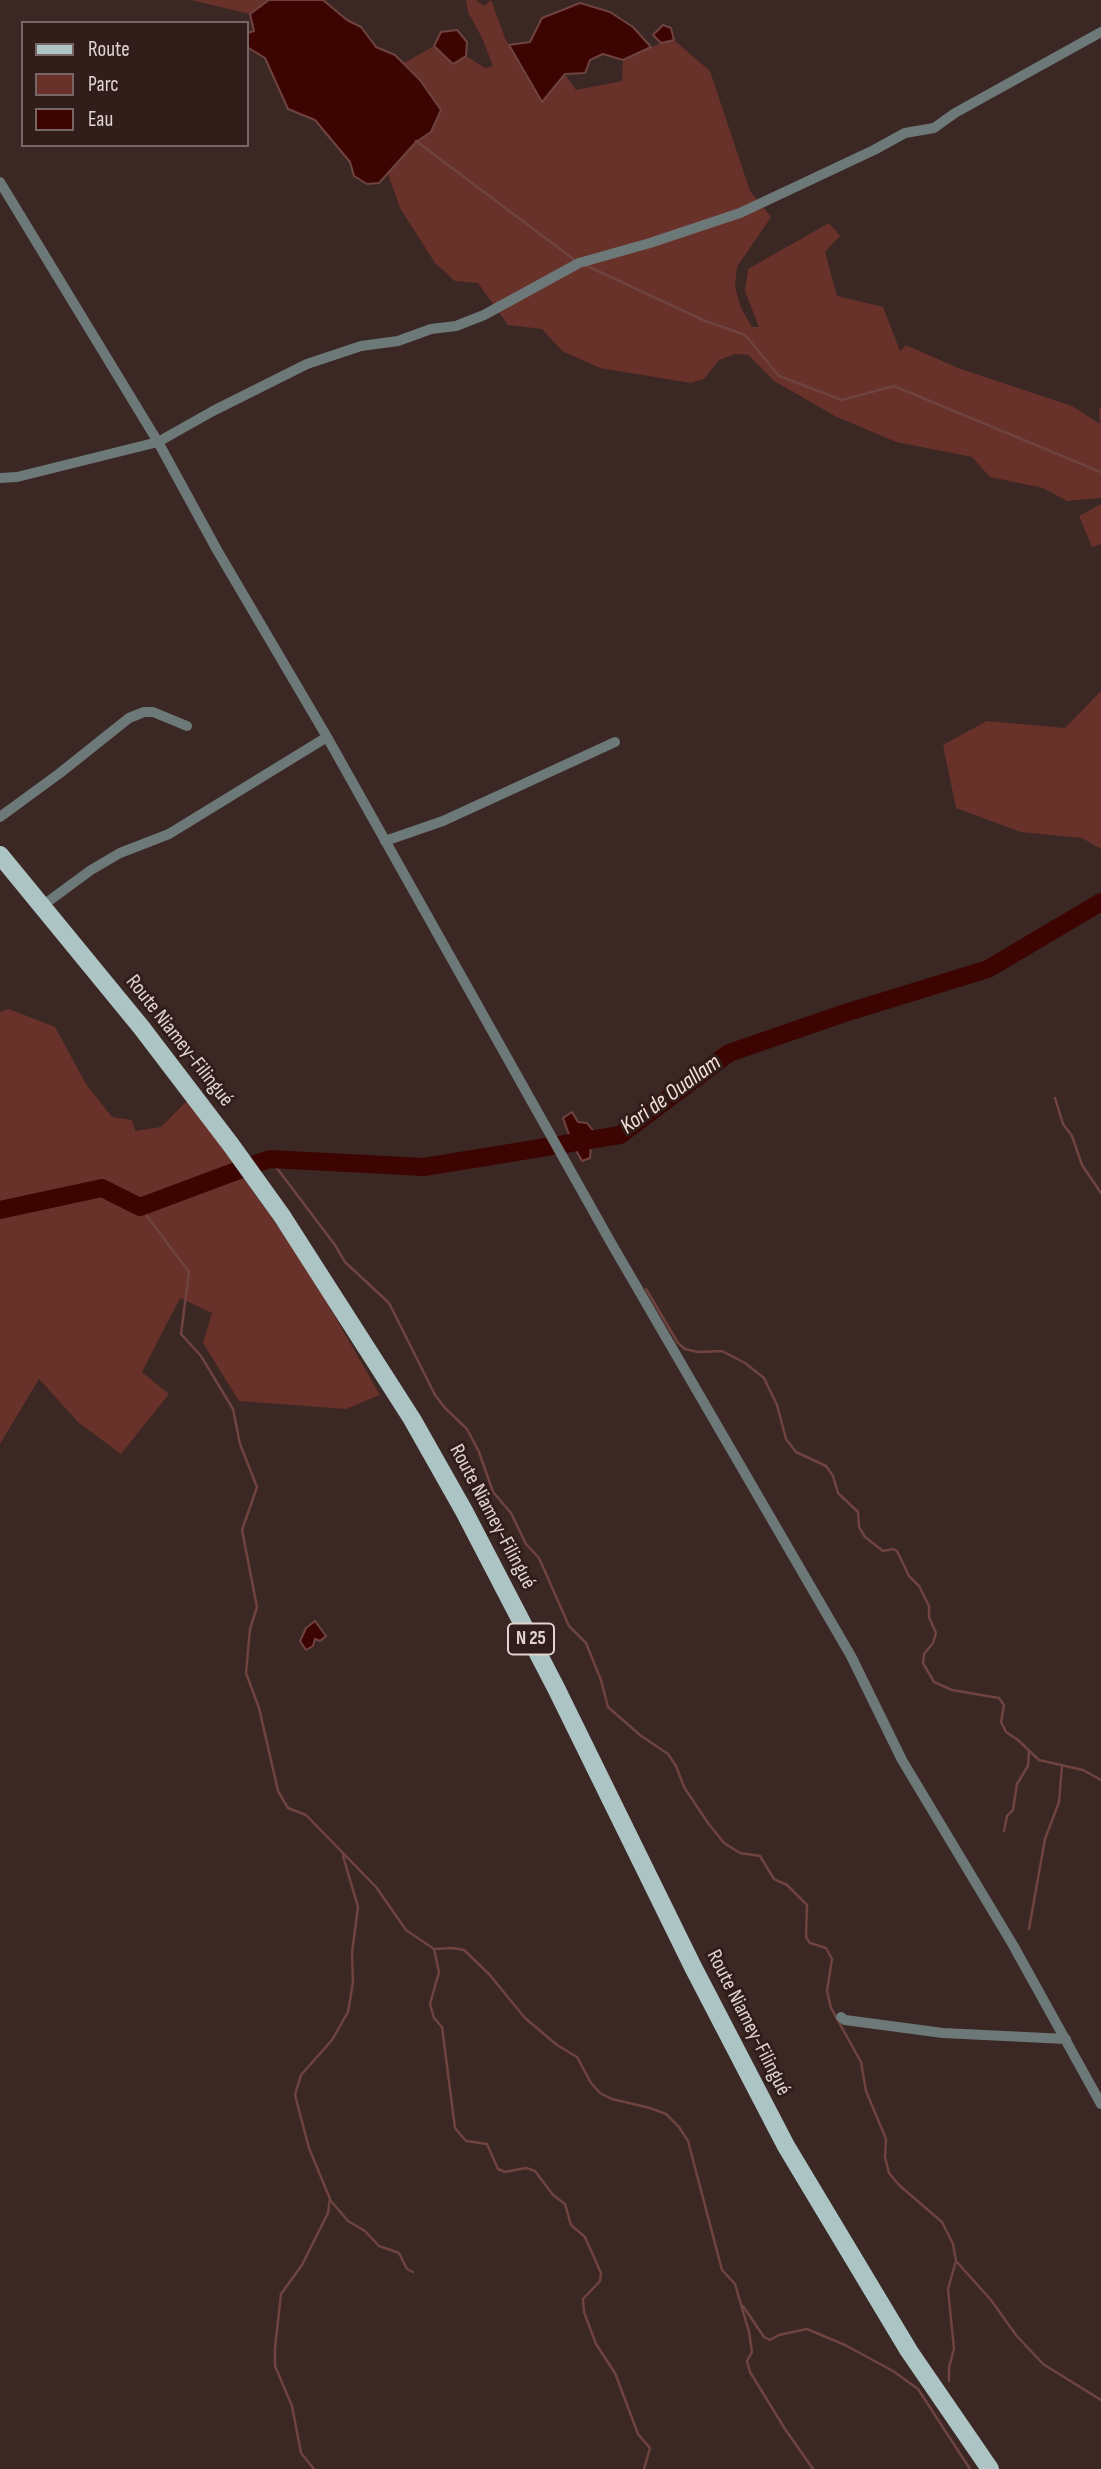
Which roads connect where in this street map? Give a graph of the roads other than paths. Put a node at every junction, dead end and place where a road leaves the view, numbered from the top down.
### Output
1 (1101, 32) edge
2 (0, 182) edge
3 (158, 442) junction
4 (0, 478) edge
5 (187, 726) dead end
6 (327, 737) junction
7 (615, 741) dead end
8 (0, 817) edge
9 (385, 841) junction
10 (0, 855) edge
11 (42, 906) junction
12 (841, 2017) dead end
13 (1066, 2039) junction
14 (1101, 2104) edge
15 (990, 2469) edge

1 - 3 street
2 - 3 street
3 - 4 street
3 - 6 street
5 - 8 street
6 - 9 street
6 - 11 street
7 - 9 street
9 - 13 street
10 - 11 main road, Route Niamey-Filingué / N 25
11 - 15 main road, Route Niamey-Filingué / N 25
12 - 13 street
13 - 14 street

